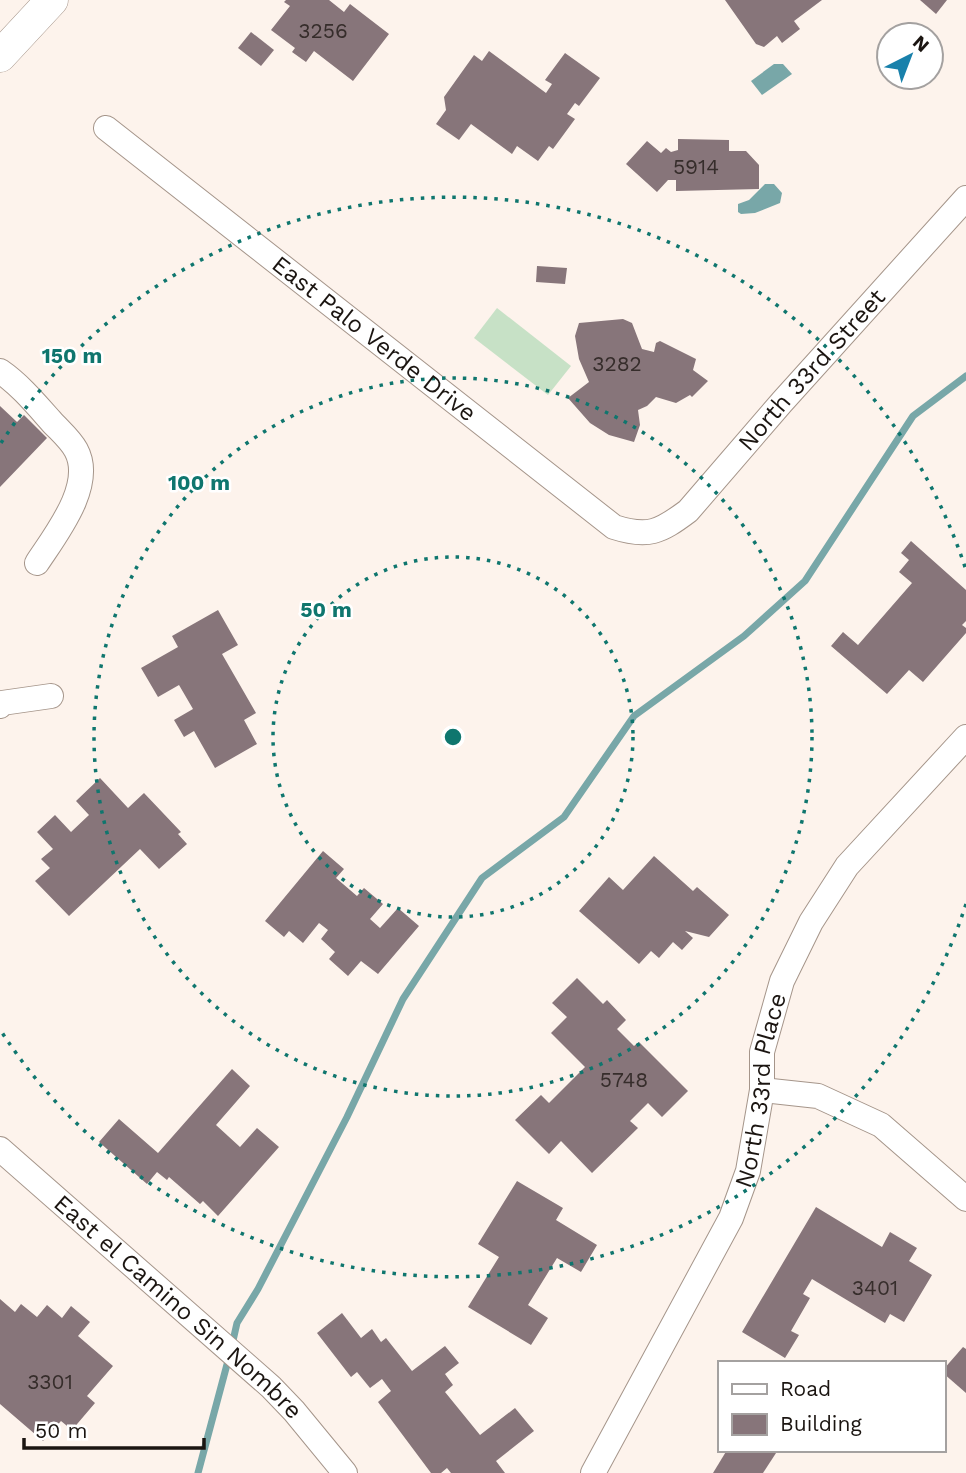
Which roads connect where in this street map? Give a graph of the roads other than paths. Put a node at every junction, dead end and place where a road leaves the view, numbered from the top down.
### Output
1 (52, 0) edge
2 (0, 56) edge
3 (106, 128) dead end
4 (966, 198) edge
5 (0, 371) edge
6 (650, 533) joint
7 (37, 563) dead end
8 (51, 696) dead end
9 (0, 706) edge
10 (966, 737) edge
11 (762, 1090) junction
12 (0, 1149) edge
13 (966, 1199) edge
14 (345, 1473) edge
15 (593, 1473) edge

1 - 2 main road
3 - 6 street, East Palo Verde Drive
4 - 6 street, North 33rd Street
5 - 7 street
8 - 9 street
10 - 11 street, North 33rd Place
11 - 13 street
11 - 15 street, North 33rd Place
12 - 14 street, East el Camino Sin Nombre

